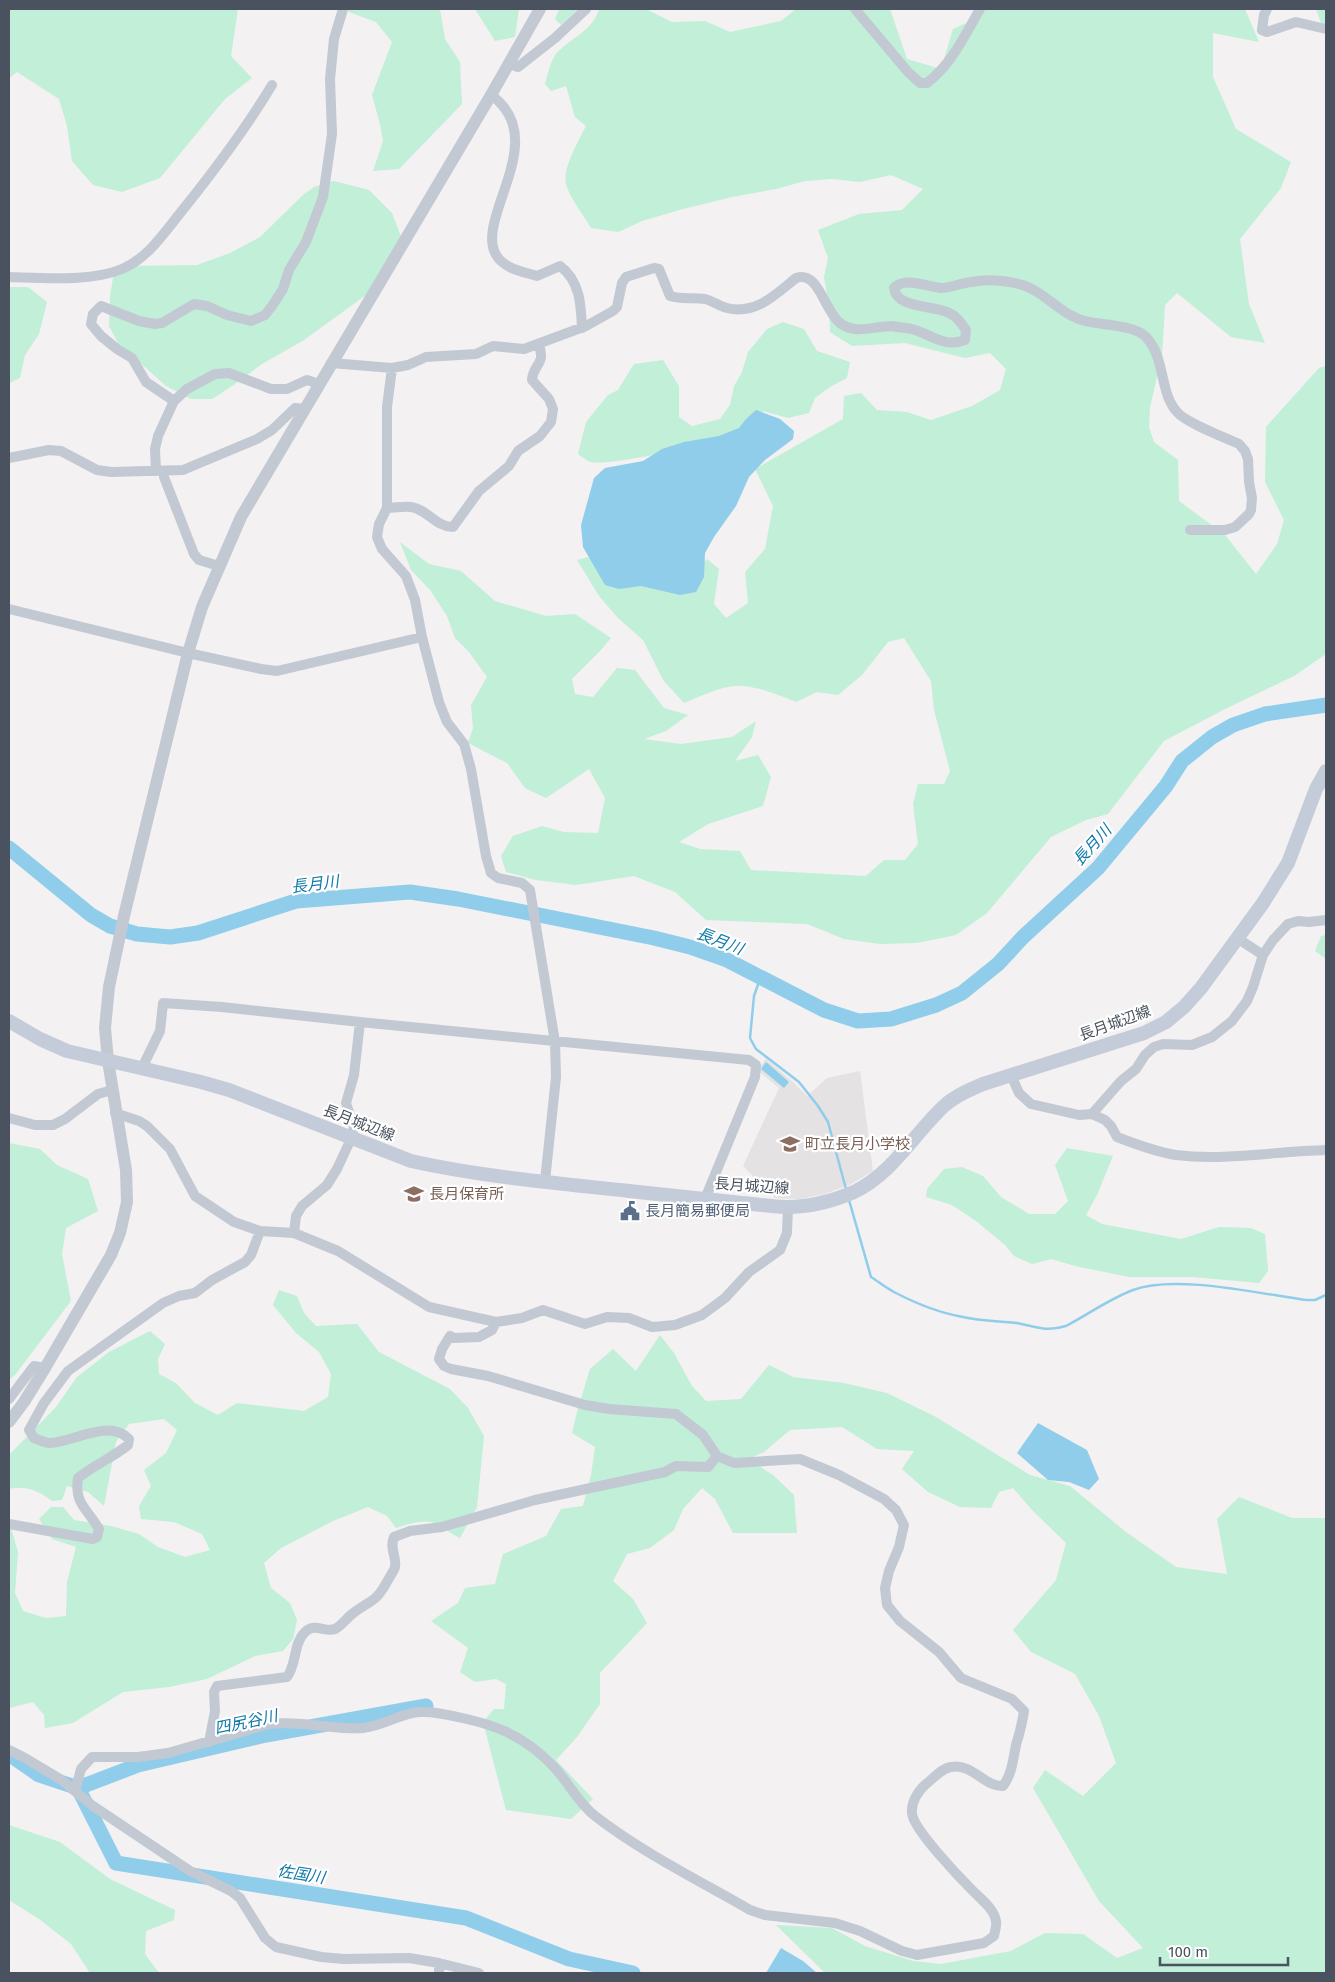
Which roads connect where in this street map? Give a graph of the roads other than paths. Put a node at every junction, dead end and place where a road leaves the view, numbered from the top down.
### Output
1 (343, 9) edge
2 (540, 9) edge
3 (586, 9) edge
4 (855, 9) edge
5 (980, 9) edge
6 (1267, 9) edge
7 (1326, 29) edge
8 (509, 64) junction
9 (272, 85) dead end
10 (492, 95) junction
11 (9, 276) edge
12 (582, 328) junction
13 (539, 345) junction
14 (331, 363) junction
15 (392, 368) junction
16 (319, 384) junction
17 (174, 401) junction
18 (305, 409) junction
19 (9, 458) edge
20 (160, 471) junction
21 (387, 508) junction
22 (1190, 530) dead end
23 (219, 566) junction
24 (9, 609) edge
25 (422, 637) junction
26 (188, 653) junction
27 (1326, 771) edge
28 (1326, 920) edge
29 (1237, 938) junction
30 (1263, 955) junction
31 (9, 1021) edge
32 (360, 1022) junction
33 (555, 1042) junction
34 (108, 1061) junction
35 (142, 1068) junction
36 (1011, 1075) junction
37 (112, 1090) junction
38 (115, 1113) junction
39 (1092, 1114) junction
40 (9, 1118) edge
41 (351, 1139) junction
42 (1326, 1150) edge
43 (544, 1181) junction
44 (706, 1199) junction
45 (788, 1207) junction
46 (260, 1231) junction
47 (294, 1233) junction
48 (496, 1322) junction
49 (45, 1368) junction
50 (9, 1399) edge
51 (9, 1422) edge
52 (717, 1456) junction
53 (9, 1524) edge
54 (209, 1742) junction
55 (9, 1750) edge
56 (75, 1791) junction
57 (439, 1968) edge
58 (479, 1973) edge

1 - 17 street
2 - 8 street
3 - 8 street
4 - 5 street
6 - 7 street
8 - 10 street
9 - 11 street
10 - 12 street
10 - 14 street
12 - 13 street
12 - 22 street
13 - 15 street
13 - 21 street
14 - 15 street
14 - 16 street
15 - 21 street
16 - 17 street
16 - 18 street
17 - 20 street
18 - 20 street
18 - 23 street
19 - 20 street
20 - 23 street
21 - 25 street
23 - 26 street
24 - 26 street
25 - 26 street
25 - 33 street
26 - 34 street
27 - 29 main road, 長月城辺線
28 - 30 street
29 - 30 street
29 - 36 main road, 長月城辺線
30 - 39 street
31 - 34 main road, 長月城辺線
32 - 33 street
32 - 35 street
32 - 41 street
33 - 43 street
33 - 44 street
34 - 35 main road, 長月城辺線
34 - 37 street
35 - 41 main road, 長月城辺線
36 - 39 street
36 - 45 main road, 長月城辺線
37 - 38 street
37 - 40 street
38 - 46 street
38 - 49 street
39 - 42 street
41 - 43 main road, 長月城辺線
41 - 47 street
43 - 44 main road, 長月城辺線
44 - 45 main road, 長月城辺線
45 - 48 street
46 - 47 street
46 - 53 street
47 - 48 street
48 - 52 street
49 - 50 street
49 - 51 street
52 - 54 street
52 - 54 street
54 - 56 street
55 - 56 street
56 - 57 street
57 - 58 street

